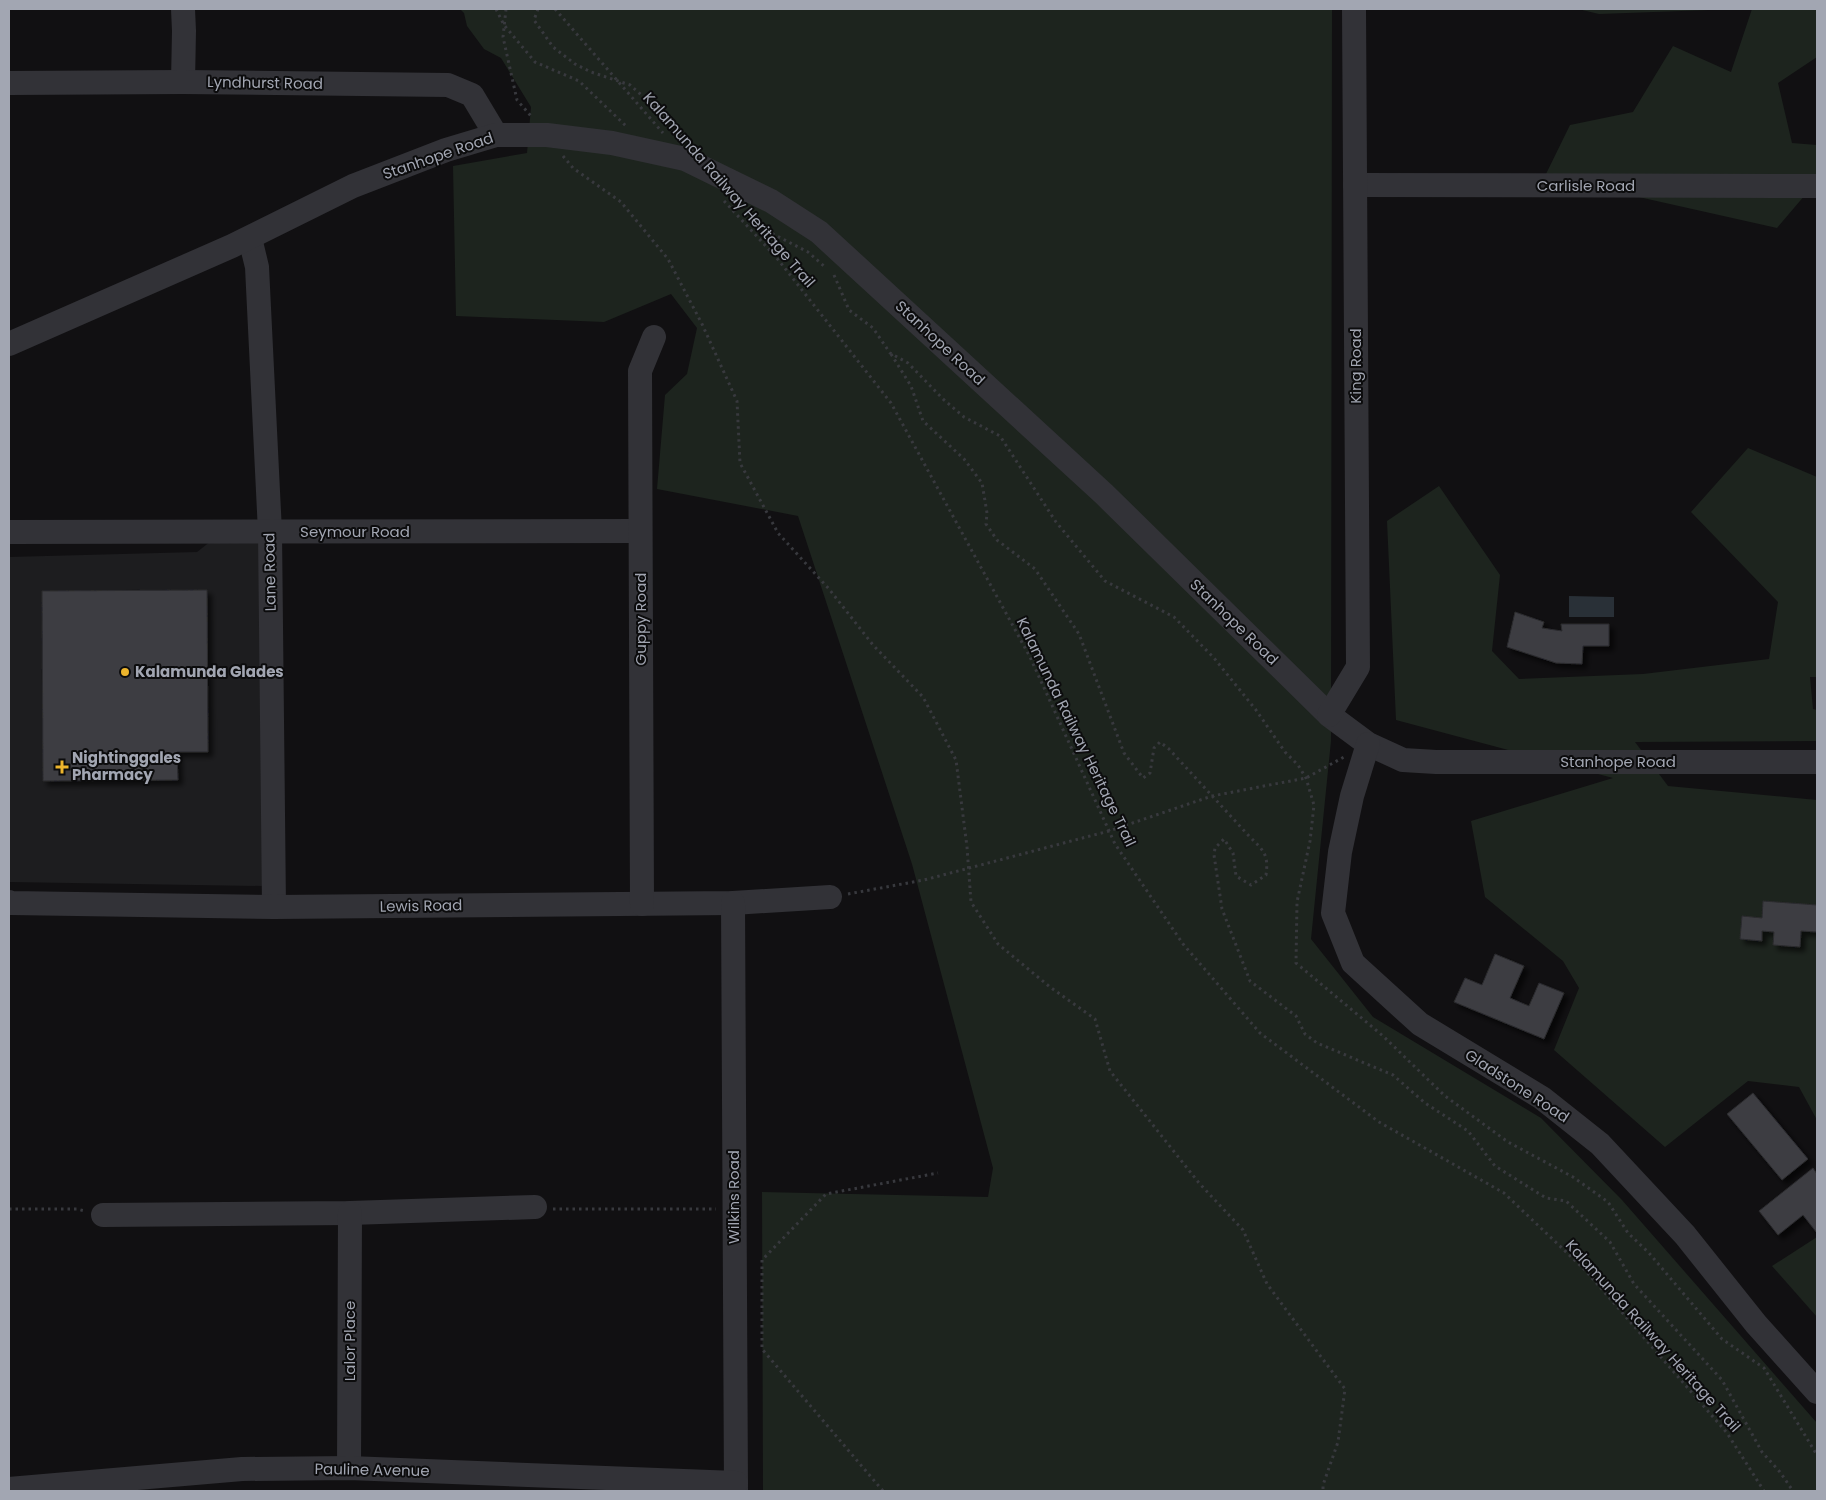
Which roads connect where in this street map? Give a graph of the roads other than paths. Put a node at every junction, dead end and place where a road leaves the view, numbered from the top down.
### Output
1 (183, 9) edge
2 (1354, 9) edge
3 (184, 82) junction
4 (9, 83) edge
5 (496, 135) junction
6 (1355, 186) junction
7 (1817, 186) edge
8 (250, 238) junction
9 (654, 337) dead end
10 (9, 344) edge
11 (640, 531) junction
12 (9, 532) edge
13 (270, 532) junction
14 (1329, 715) junction
15 (1368, 744) junction
16 (1817, 762) edge
17 (830, 897) road end
18 (10, 903) edge
19 (733, 903) junction
20 (642, 904) junction
21 (274, 908) junction
22 (535, 1207) road end
23 (350, 1214) junction
24 (103, 1215) road end
25 (1817, 1392) edge
26 (349, 1468) junction
27 (736, 1487) edge
28 (9, 1489) edge

1 - 3 street
2 - 6 street, King Road
3 - 4 street, Lyndhurst Road
3 - 5 street, Lyndhurst Road
5 - 8 street, Stanhope Road
5 - 14 street, Stanhope Road
6 - 7 street, Carlisle Road
6 - 14 street, King Road
8 - 10 street, Stanhope Road
8 - 13 street, Lane Road
9 - 11 street, Guppy Road
11 - 13 street, Seymour Road
11 - 20 street, Guppy Road
12 - 13 street, Seymour Road
13 - 21 street, Lane Road
14 - 15 street, Stanhope Road
15 - 16 street, Stanhope Road
15 - 25 street, Gladstone Road
17 - 19 street, Lewis Road
18 - 21 street, Lewis Road
19 - 20 street, Lewis Road
19 - 27 street, Wilkins Road
20 - 21 street, Lewis Road
22 - 23 street
23 - 24 street
23 - 26 street, Lalor Place
26 - 27 street, Pauline Avenue
26 - 28 street, Pauline Avenue

